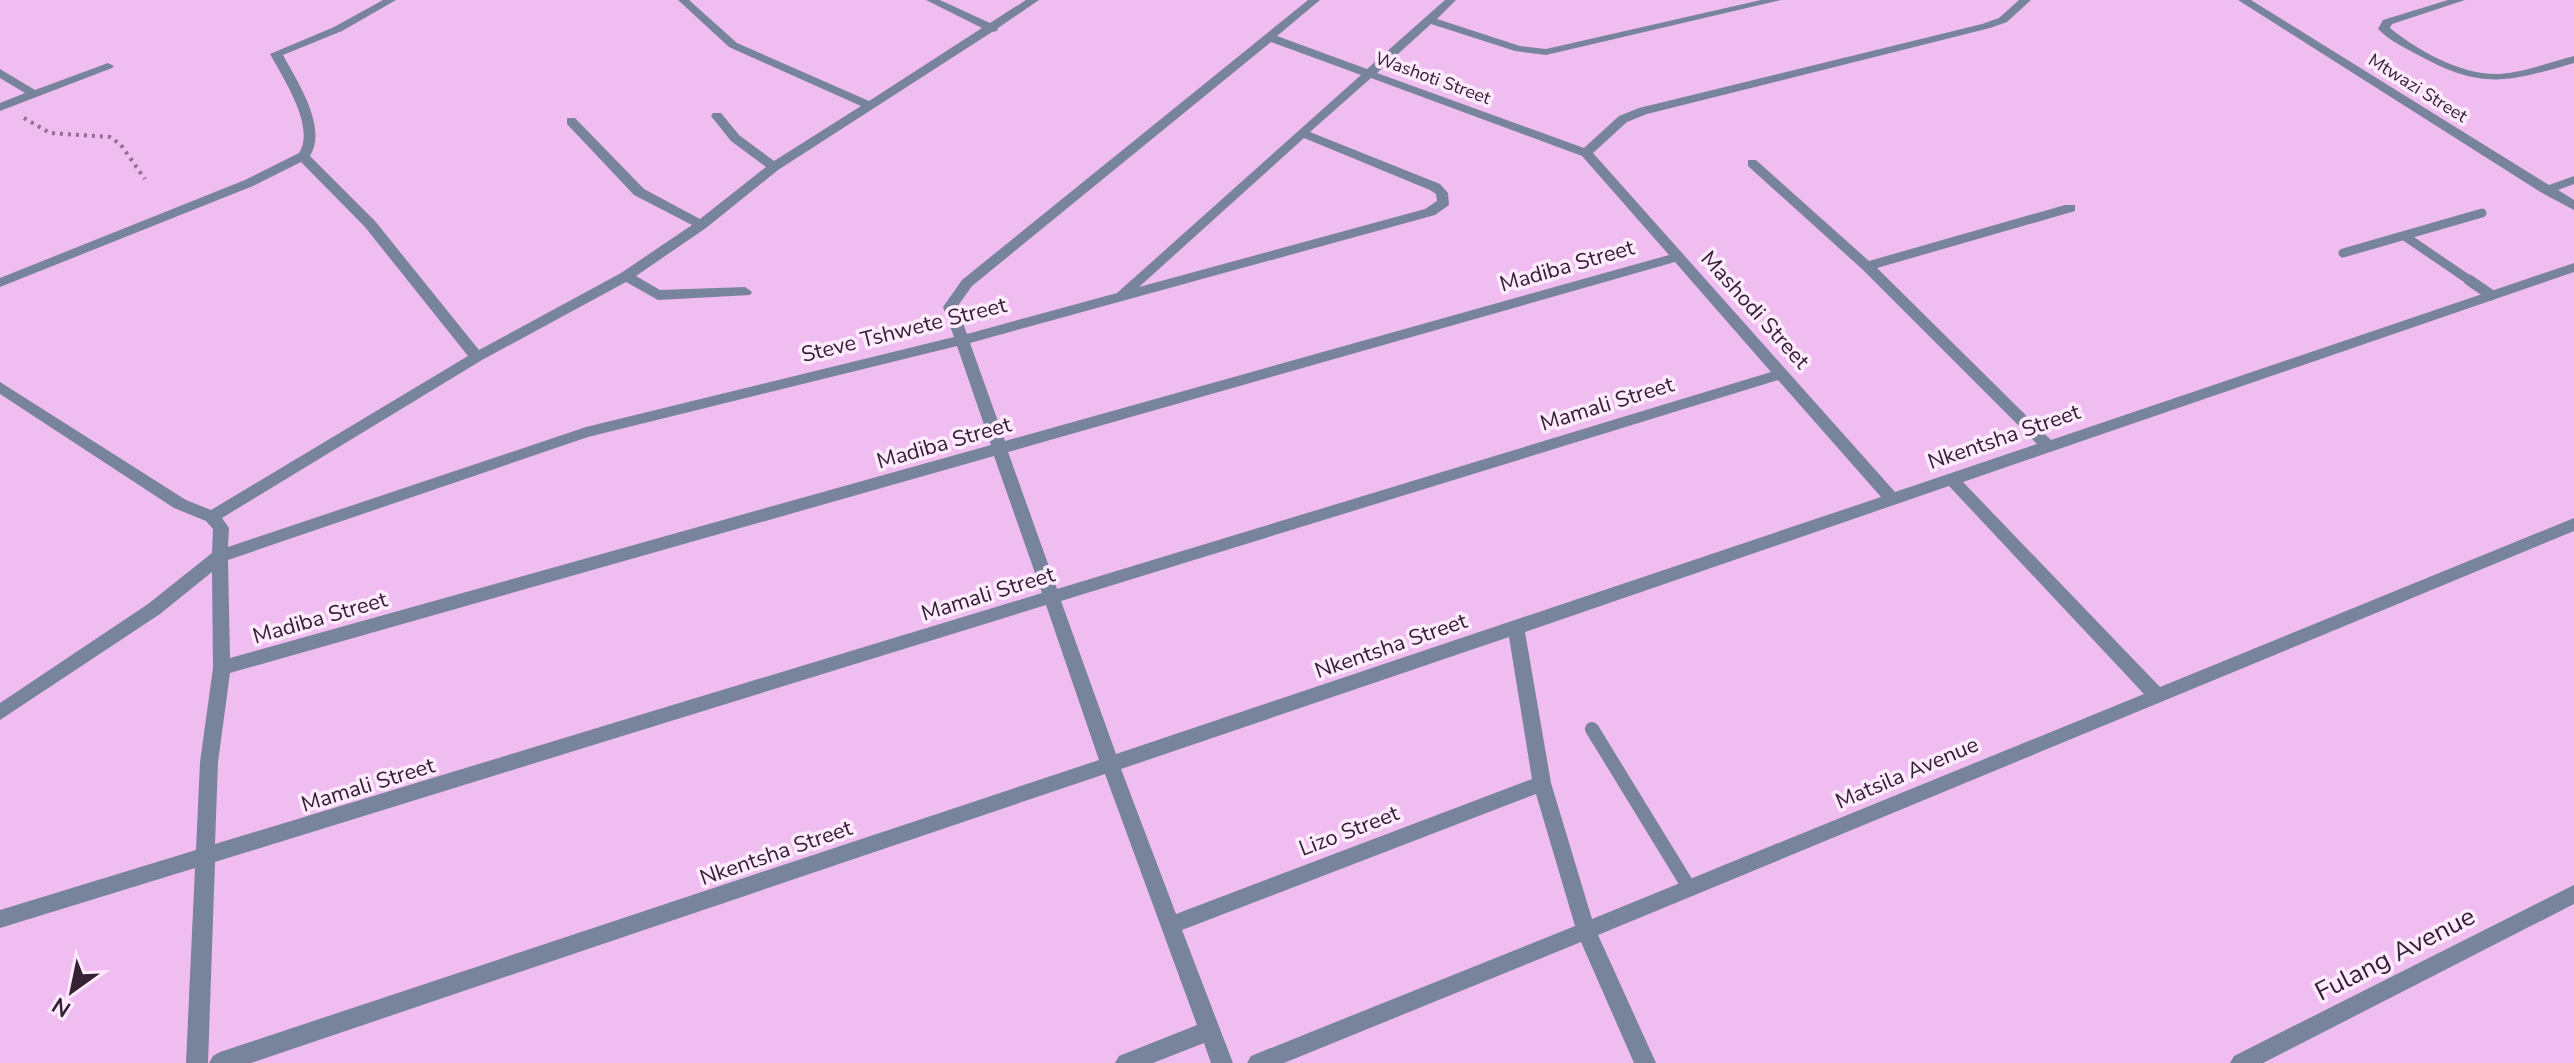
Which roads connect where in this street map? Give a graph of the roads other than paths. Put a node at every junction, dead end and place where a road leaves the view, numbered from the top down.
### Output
1 (391, 0) edge
2 (683, 0) edge
3 (931, 0) edge
4 (1034, 0) edge
5 (1315, 0) edge
6 (1451, 0) edge
7 (1776, 0) edge
8 (2026, 0) edge
9 (2243, 0) edge
10 (2460, 0) edge
11 (1429, 20) junction
12 (993, 29) junction
13 (1269, 37) junction
14 (2574, 59) edge
15 (108, 66) dead end
16 (0, 73) edge
17 (1368, 74) junction
18 (34, 94) junction
19 (871, 106) junction
20 (1, 107) edge
21 (717, 116) dead end
22 (571, 121) dead end
23 (1301, 133) junction
24 (1586, 153) junction
25 (303, 156) junction
26 (1752, 163) dead end
27 (774, 167) junction
28 (2574, 180) edge
29 (2547, 190) junction
30 (2574, 206) edge
31 (2070, 208) dead end
32 (2482, 213) dead end
33 (701, 225) junction
34 (2406, 237) junction
35 (2343, 253) dead end
36 (1677, 257) junction
37 (1867, 266) junction
38 (2574, 267) edge
39 (626, 276) junction
40 (0, 283) edge
41 (745, 292) dead end
42 (1122, 295) junction
43 (2491, 295) junction
44 (962, 340) junction
45 (477, 357) junction
46 (1783, 373) junction
47 (0, 387) edge
48 (2048, 446) junction
49 (999, 451) junction
50 (1950, 478) junction
51 (1891, 498) junction
52 (212, 517) junction
53 (2574, 524) edge
54 (220, 556) junction
55 (1052, 598) junction
56 (1516, 628) junction
57 (222, 668) junction
58 (2157, 695) junction
59 (0, 712) edge
60 (1592, 729) dead end
61 (1110, 764) junction
62 (1542, 783) junction
63 (205, 859) junction
64 (1690, 889) junction
65 (2574, 894) edge
66 (0, 919) edge
67 (1172, 925) junction
68 (1586, 931) junction
69 (1208, 1031) junction
70 (197, 1063) edge
71 (220, 1063) edge
72 (1126, 1063) edge
73 (1222, 1063) edge
74 (1258, 1063) edge
75 (1645, 1063) edge
76 (2241, 1063) edge

1 - 25 street
2 - 19 street
3 - 12 street
4 - 12 street
5 - 13 street
6 - 11 street
7 - 11 street
8 - 24 street
9 - 29 street, Mtwazi Street
10 - 14 street
11 - 17 street
12 - 19 street
13 - 17 street, Washoti Street
13 - 44 street
15 - 18 street
16 - 18 street
17 - 23 street
17 - 24 street, Washoti Street
18 - 20 street
19 - 27 street
21 - 27 street
22 - 33 street
23 - 42 street
23 - 42 street, Steve Tshwete Street
24 - 36 street, Mashodi Street
25 - 40 street
25 - 45 street
26 - 37 street
27 - 33 street
28 - 29 street
29 - 30 street, Mtwazi Street
31 - 37 street
32 - 34 lane
33 - 39 street
34 - 35 lane
34 - 43 lane
36 - 46 street, Mashodi Street
36 - 49 street, Madiba Street
37 - 48 street
38 - 43 street, Nkentsha Street
39 - 41 street
39 - 45 street
42 - 44 street, Steve Tshwete Street
43 - 48 street, Nkentsha Street
44 - 49 street
44 - 54 street, Steve Tshwete Street
45 - 52 street
46 - 51 street, Mashodi Street
46 - 55 street, Mamali Street
47 - 52 street
48 - 50 street, Nkentsha Street
49 - 55 street
49 - 57 street, Madiba Street
50 - 51 street, Nkentsha Street
50 - 58 street
51 - 56 street, Nkentsha Street
52 - 54 street
53 - 58 street, Matsila Avenue
54 - 57 street
54 - 59 street
55 - 61 street
55 - 63 street, Mamali Street
56 - 61 street, Nkentsha Street
56 - 62 street
57 - 63 street
58 - 64 street, Matsila Avenue
60 - 64 lane
61 - 67 street
61 - 71 street, Nkentsha Street
62 - 67 street, Lizo Street
62 - 68 street
63 - 66 street, Mamali Street
63 - 70 street
64 - 68 street, Matsila Avenue
65 - 76 street, Fulang Avenue
67 - 69 street
68 - 74 street, Matsila Avenue
68 - 75 street
69 - 72 street
69 - 73 street

